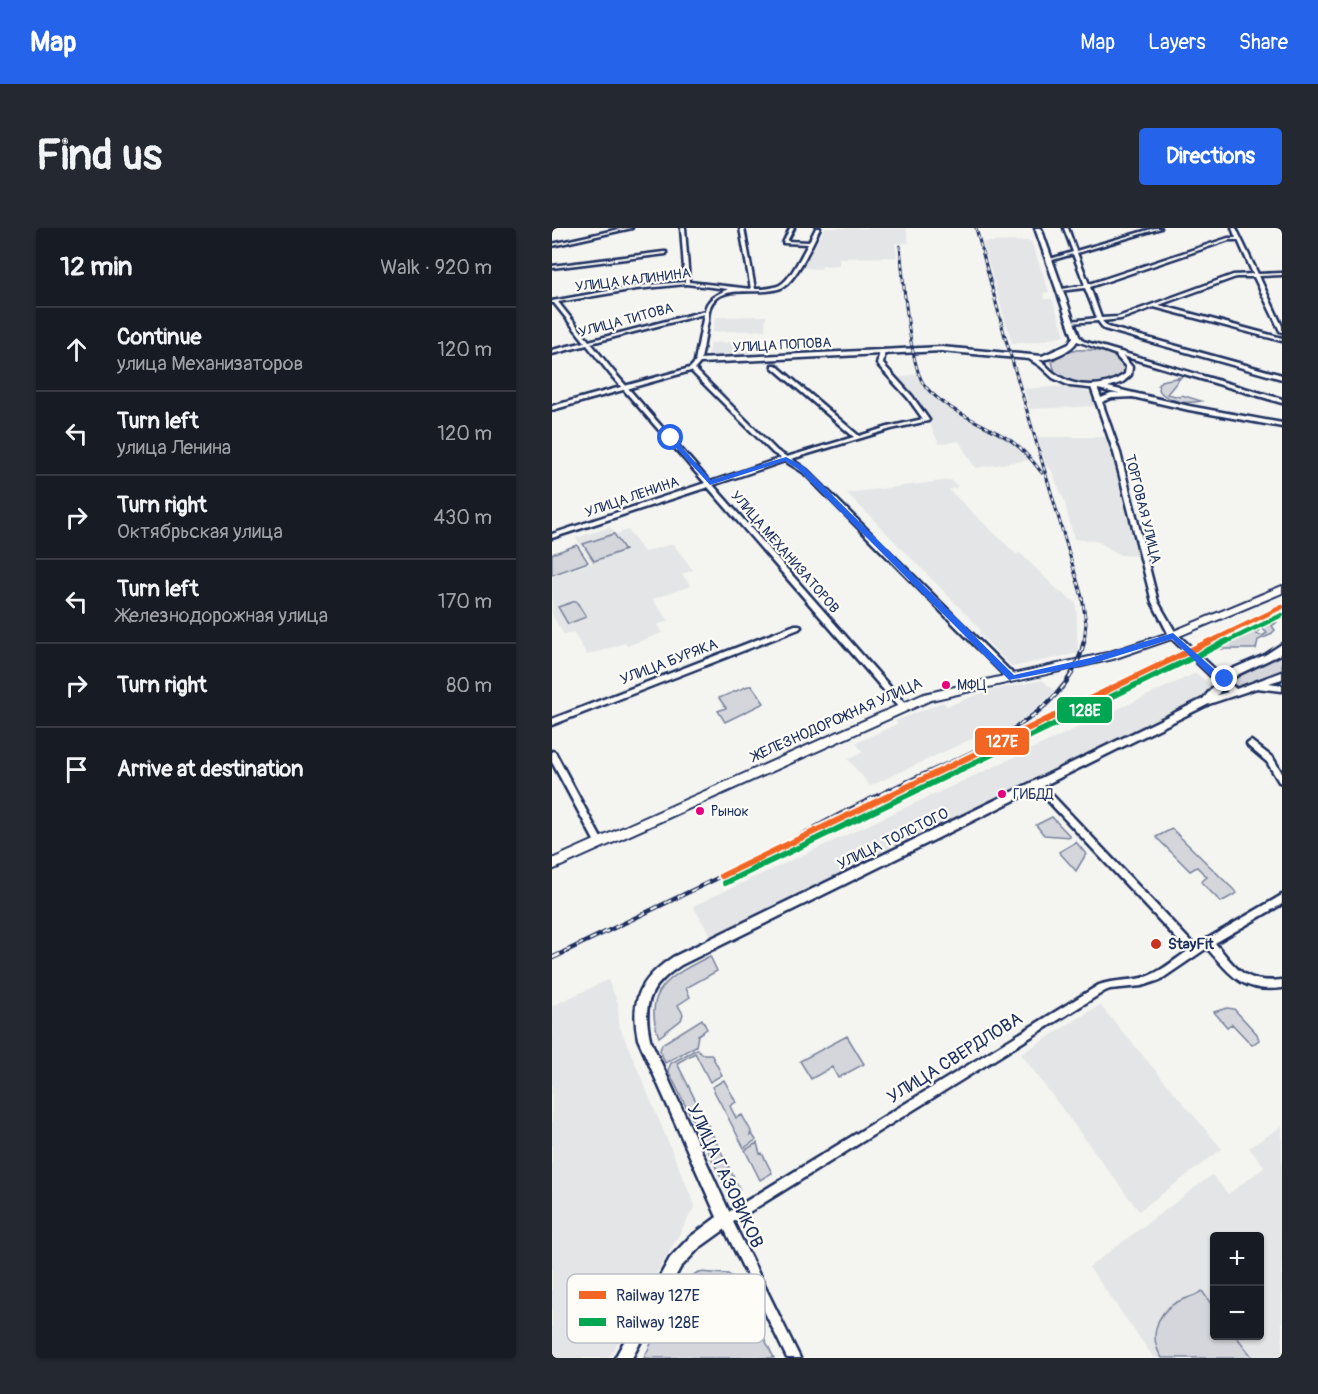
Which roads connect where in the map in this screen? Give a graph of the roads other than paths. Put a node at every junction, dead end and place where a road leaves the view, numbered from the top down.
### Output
1 (630, 228) edge
2 (683, 228) edge
3 (742, 228) edge
4 (792, 228) edge
5 (818, 228) edge
6 (1038, 228) edge
7 (1066, 228) edge
8 (1159, 228) edge
9 (1234, 228) edge
10 (1239, 239) junction
11 (810, 243) junction
12 (552, 245) edge
13 (664, 253) dead end
14 (1075, 254) junction
15 (1049, 260) junction
16 (552, 267) edge
17 (1255, 273) junction
18 (1282, 273) edge
19 (687, 283) junction
20 (1087, 285) junction
21 (733, 289) junction
22 (753, 290) junction
23 (1059, 290) junction
24 (554, 302) edge
25 (1153, 305) junction
26 (706, 312) junction
27 (1100, 321) junction
28 (1071, 322) junction
29 (1282, 331) edge
30 (1076, 337) junction
31 (1282, 340) edge
32 (588, 343) junction
33 (1101, 350) junction
34 (883, 351) junction
35 (552, 352) edge
36 (1111, 352) junction
37 (1058, 353) junction
38 (1023, 357) junction
39 (695, 366) junction
40 (774, 366) dead end
41 (1049, 370) junction
42 (1282, 377) edge
43 (1096, 387) junction
44 (626, 388) junction
45 (1133, 395) junction
46 (1099, 401) junction
47 (1282, 401) edge
48 (552, 408) edge
49 (1282, 425) edge
50 (857, 437) junction
51 (786, 459) junction
52 (710, 483) junction
53 (552, 536) edge
54 (1282, 589) edge
55 (797, 627) dead end
56 (1173, 635) junction
57 (1282, 647) edge
58 (1202, 662) junction
59 (1239, 670) junction
60 (1282, 675) edge
61 (1012, 678) junction
62 (1222, 682) junction
63 (1258, 686) junction
64 (1282, 688) edge
65 (1235, 693) junction
66 (1206, 702) junction
67 (904, 708) junction
68 (552, 722) edge
69 (1251, 744) dead end
70 (552, 754) edge
71 (1282, 780) edge
72 (1038, 785) junction
73 (600, 844) junction
74 (552, 865) edge
75 (1282, 899) edge
76 (1208, 942) junction
77 (1194, 951) junction
78 (1282, 984) edge
79 (644, 1039) joint
80 (726, 1220) junction
81 (669, 1274) edge
82 (753, 1274) edge
83 (765, 1299) edge
84 (630, 1343) edge
85 (622, 1358) edge
86 (794, 1358) edge

1 - 12 street
2 - 19 street
3 - 22 street
4 - 11 street
5 - 11 street, УЛИЦА КАЛИНИНА
6 - 15 street
7 - 14 street
8 - 14 street
9 - 10 street
10 - 17 street
10 - 20 street
11 - 22 street, УЛИЦА КАЛИНИНА
13 - 16 street
14 - 15 street
14 - 20 street
15 - 23 street
17 - 18 street
17 - 25 street
17 - 29 street
19 - 21 street, УЛИЦА КАЛИНИНА
19 - 24 street, УЛИЦА КАЛИНИНА
20 - 23 street
20 - 27 street
21 - 22 street, УЛИЦА КАЛИНИНА
21 - 26 street
23 - 28 street
24 - 32 street, УЛИЦА МЕХАНИЗАТОРОВ
25 - 27 street
25 - 31 street
26 - 32 street, УЛИЦА ТИТОВА
26 - 39 street
27 - 28 street
27 - 42 street
28 - 30 street
30 - 33 street
30 - 37 street
32 - 35 street, УЛИЦА ТИТОВА
32 - 44 street, УЛИЦА МЕХАНИЗАТОРОВ
33 - 36 street
33 - 37 street
34 - 38 street, УЛИЦА ПОПОВА
34 - 39 street, УЛИЦА ПОПОВА
34 - 50 street, УЛИЦА ЛЕНИНА
36 - 43 street
36 - 47 street
37 - 38 street
37 - 41 street
38 - 41 street
39 - 44 street
39 - 51 street
40 - 50 street
41 - 43 street
43 - 45 street
43 - 46 street, ТОРГОВАЯ УЛИЦА
44 - 48 street
44 - 52 street, УЛИЦА МЕХАНИЗАТОРОВ
45 - 46 street
45 - 49 street
46 - 56 street, ТОРГОВАЯ УЛИЦА
50 - 51 street, УЛИЦА ЛЕНИНА
51 - 52 street, УЛИЦА ЛЕНИНА
51 - 61 street
52 - 53 street, УЛИЦА ЛЕНИНА
52 - 67 street, УЛИЦА МЕХАНИЗАТОРОВ
54 - 56 main road, ЖЕЛЕЗНОДОРОЖНАЯ УЛИЦА
55 - 68 street, УЛИЦА БУРЯКА
56 - 58 street
56 - 61 main road, ЖЕЛЕЗНОДОРОЖНАЯ УЛИЦА
57 - 59 street
58 - 59 street
58 - 62 street
59 - 62 street
60 - 63 street
61 - 67 main road, ЖЕЛЕЗНОДОРОЖНАЯ УЛИЦА
62 - 65 street
62 - 66 street
63 - 64 street
63 - 65 street, УЛИЦА ТОЛСТОГО
65 - 66 street, УЛИЦА ТОЛСТОГО
66 - 72 street, УЛИЦА ТОЛСТОГО
67 - 73 main road, ЖЕЛЕЗНОДОРОЖНАЯ УЛИЦА
69 - 71 street
70 - 73 street
72 - 77 street
72 - 79 street, УЛИЦА ТОЛСТОГО
73 - 74 main road, ЖЕЛЕЗНОДОРОЖНАЯ УЛИЦА
75 - 76 street, УЛИЦА СВЕРДЛОВА
76 - 77 street, УЛИЦА СВЕРДЛОВА
76 - 78 street
77 - 80 street, УЛИЦА СВЕРДЛОВА
79 - 80 street, УЛИЦА ГАЗОВИКОВ
80 - 81 street
80 - 82 street, УЛИЦА ГАЗОВИКОВ
83 - 86 street, УЛИЦА ГАЗОВИКОВ
84 - 85 street

